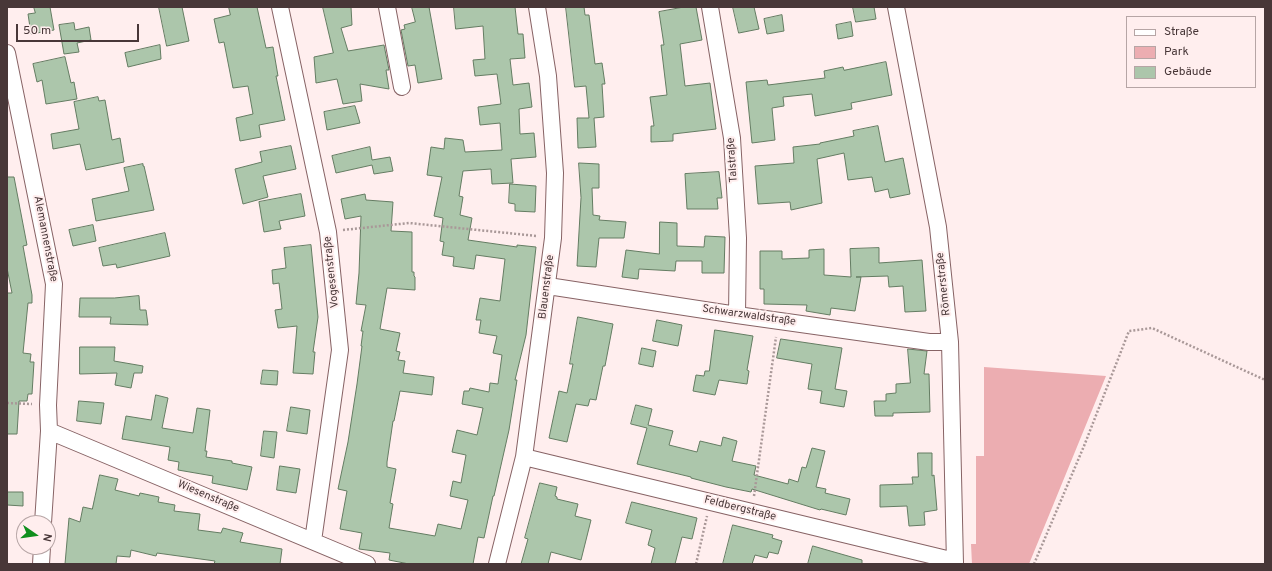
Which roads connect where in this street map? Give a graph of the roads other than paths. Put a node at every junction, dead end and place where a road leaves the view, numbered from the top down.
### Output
1 (280, 7) edge
2 (387, 7) edge
3 (537, 7) edge
4 (710, 7) edge
5 (896, 7) edge
6 (7, 53) edge
7 (402, 87) dead end
8 (548, 286) junction
9 (738, 315) junction
10 (950, 342) junction
11 (49, 431) junction
12 (524, 457) junction
13 (44, 515) edge
14 (312, 541) junction
15 (955, 563) edge
16 (367, 564) edge
17 (497, 564) edge

1 - 14 street, Vogesenstraße
2 - 7 street
3 - 8 street, Blauenstraße
4 - 9 street, Talstraße
5 - 10 street, Römerstraße
6 - 11 street, Alemannenstraße
8 - 9 street, Schwarzwaldstraße
8 - 12 street, Blauenstraße
9 - 10 street, Schwarzwaldstraße
10 - 15 street, Römerstraße
11 - 13 street, Alemannenstraße
11 - 14 street, Wiesenstraße
12 - 15 street, Feldbergstraße
12 - 17 street, Blauenstraße
14 - 16 street, Wiesenstraße

